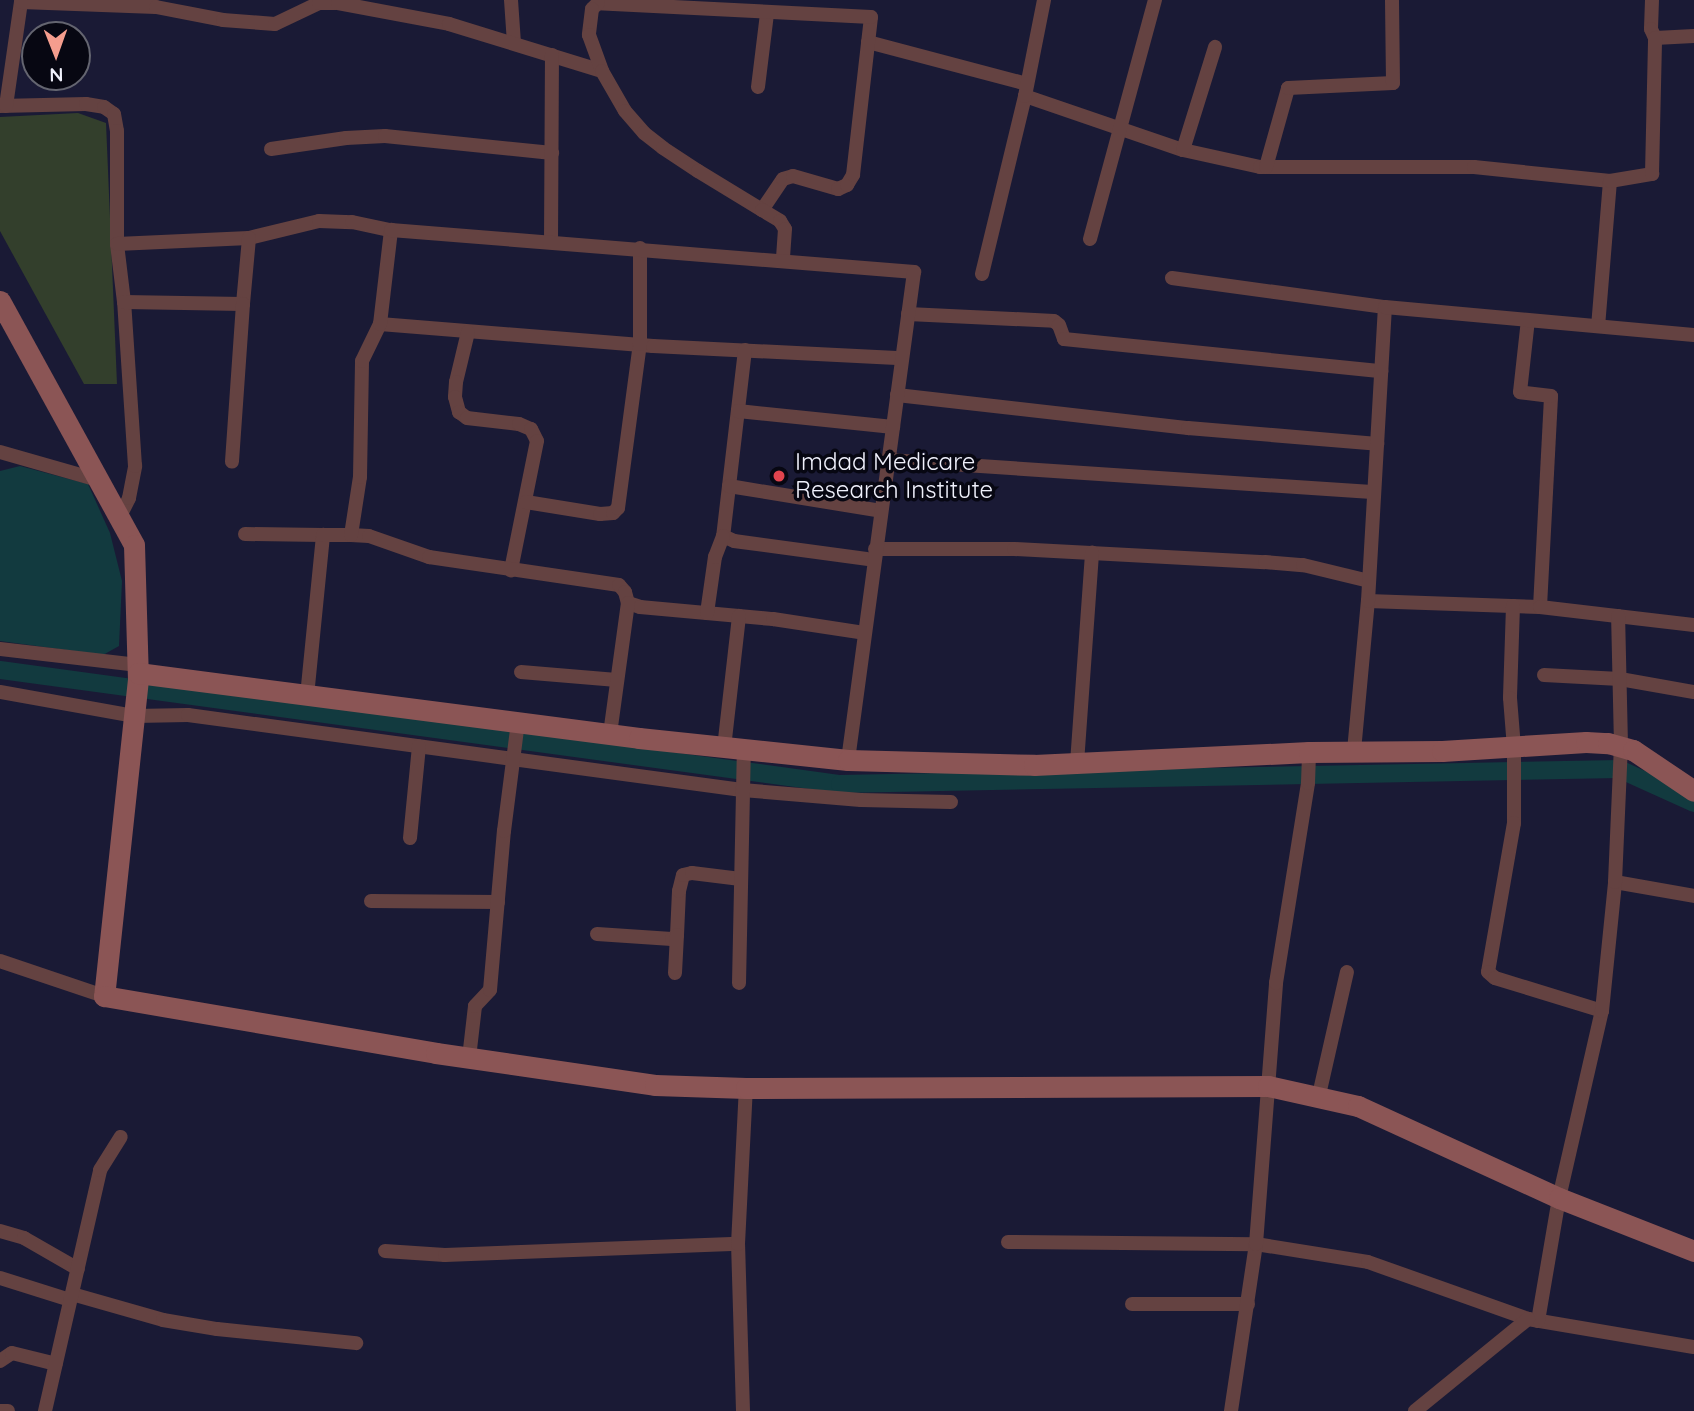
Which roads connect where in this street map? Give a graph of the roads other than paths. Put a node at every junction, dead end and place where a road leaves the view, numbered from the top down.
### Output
1 (510, 0) edge
2 (1044, 0) edge
3 (1155, 0) edge
4 (1392, 0) edge
5 (1651, 0) edge
6 (635, 1) edge
7 (157, 3) edge
8 (388, 6) edge
9 (766, 14) junction
10 (1694, 36) edge
11 (1655, 38) junction
12 (868, 42) junction
13 (514, 43) junction
14 (1215, 47) dead end
15 (552, 55) junction
16 (601, 71) junction
17 (758, 87) dead end
18 (1026, 90) junction
19 (3, 106) edge
20 (1119, 128) junction
21 (271, 149) dead end
22 (1183, 150) junction
23 (552, 153) junction
24 (1266, 167) junction
25 (1610, 181) junction
26 (762, 210) junction
27 (391, 230) junction
28 (248, 238) junction
29 (1090, 239) dead end
30 (551, 242) junction
31 (117, 244) junction
32 (640, 248) junction
33 (783, 261) junction
34 (982, 274) dead end
35 (1172, 278) dead end
36 (0, 301) edge
37 (124, 302) junction
38 (243, 304) junction
39 (1385, 307) junction
40 (908, 314) junction
41 (1528, 320) junction
42 (380, 324) junction
43 (1598, 326) junction
44 (468, 332) junction
45 (1694, 335) edge
46 (640, 344) junction
47 (745, 350) junction
48 (902, 358) junction
49 (1381, 370) junction
50 (897, 395) junction
51 (738, 411) junction
52 (893, 427) junction
53 (1377, 444) junction
54 (0, 452) edge
55 (889, 460) junction
56 (232, 462) dead end
57 (98, 480) junction
58 (729, 486) junction
59 (1372, 492) junction
60 (526, 502) junction
61 (881, 511) junction
62 (119, 518) junction
63 (245, 534) dead end
64 (323, 535) junction
65 (351, 535) junction
66 (723, 536) junction
67 (1092, 553) junction
68 (875, 554) junction
69 (510, 570) junction
70 (1369, 581) junction
71 (1368, 601) junction
72 (628, 603) junction
73 (1513, 606) junction
74 (1540, 607) junction
75 (707, 613) junction
76 (740, 616) junction
77 (1618, 616) junction
78 (1694, 625) edge
79 (864, 633) junction
80 (0, 649) edge
81 (521, 671) dead end
82 (138, 672) junction
83 (1544, 675) dead end
84 (1620, 679) junction
85 (617, 680) junction
86 (0, 692) edge
87 (1694, 692) edge
88 (307, 696) junction
89 (135, 713) junction
90 (517, 727) junction
91 (610, 734) junction
92 (1621, 745) junction
93 (419, 746) junction
94 (1514, 748) junction
95 (737, 750) junction
96 (1354, 751) junction
97 (514, 754) junction
98 (1308, 754) junction
99 (848, 760) junction
100 (1077, 763) junction
101 (743, 785) junction
102 (1694, 791) edge
103 (951, 802) dead end
104 (410, 838) dead end
105 (741, 880) junction
106 (1615, 882) junction
107 (1694, 896) edge
108 (371, 901) dead end
109 (498, 902) junction
110 (597, 934) dead end
111 (677, 935) junction
112 (0, 961) edge
113 (1346, 972) dead end
114 (675, 973) dead end
115 (739, 984) dead end
116 (104, 996) junction
117 (1602, 1011) junction
118 (468, 1058) junction
119 (1268, 1086) junction
120 (746, 1088) junction
121 (1319, 1095) junction
122 (121, 1138) dead end
123 (1559, 1198) junction
124 (0, 1231) edge
125 (1008, 1242) dead end
126 (738, 1244) junction
127 (1256, 1244) junction
128 (385, 1251) dead end
129 (1694, 1251) edge
130 (78, 1269) junction
131 (0, 1278) edge
132 (71, 1297) junction
133 (1132, 1304) dead end
134 (1248, 1304) junction
135 (1533, 1320) junction
136 (356, 1343) dead end
137 (1694, 1347) edge
138 (0, 1361) edge
139 (56, 1364) junction
140 (0, 1411) edge
141 (8, 1411) edge
142 (45, 1411) edge
143 (743, 1411) edge
144 (1231, 1411) edge
145 (1415, 1411) edge

1 - 13 street
2 - 18 street
3 - 20 street
4 - 24 street
5 - 11 street
6 - 9 street
6 - 16 street
7 - 8 street
7 - 19 street
8 - 13 street
9 - 12 street
9 - 17 street
10 - 11 street
11 - 25 street
12 - 18 street
12 - 26 street
13 - 15 street
14 - 22 street
15 - 16 street
15 - 23 street
16 - 26 street
18 - 20 street
18 - 34 street
19 - 31 street
20 - 22 street
20 - 29 street
21 - 23 street
22 - 24 street
23 - 30 street
24 - 25 street
25 - 43 street
26 - 33 street
27 - 28 street
27 - 30 street
27 - 42 street
28 - 31 street
28 - 38 street
30 - 32 street
31 - 37 street
32 - 33 street
32 - 46 street
33 - 40 street
35 - 39 street
36 - 57 main road
37 - 38 street
37 - 62 street
38 - 56 street
39 - 41 street
39 - 49 street
40 - 48 street
40 - 49 street
41 - 43 street
41 - 74 street
42 - 44 street
42 - 65 street
43 - 45 street
44 - 46 street
44 - 60 street
46 - 47 street
46 - 60 street
47 - 48 street
47 - 51 street
48 - 50 street
49 - 53 street
50 - 52 street
50 - 53 street
51 - 52 street
51 - 58 street
52 - 55 street
53 - 59 street
54 - 57 street
55 - 59 street
55 - 61 street
57 - 62 main road
58 - 61 street
58 - 66 street
59 - 70 street
60 - 69 street
61 - 68 street
62 - 82 main road
63 - 64 street
64 - 65 street
64 - 88 street
65 - 69 street
66 - 68 street
66 - 75 street
67 - 68 street
67 - 70 street
67 - 100 street
68 - 79 street
69 - 72 street
70 - 71 street
71 - 73 street
71 - 96 street
72 - 75 street
72 - 85 street
73 - 74 street
73 - 94 street
74 - 77 street
75 - 76 street
76 - 79 street
76 - 95 street
77 - 78 street
77 - 84 street
79 - 99 street
80 - 82 street
81 - 85 street
82 - 88 main road
82 - 89 main road
83 - 84 street
84 - 87 street
84 - 92 street
85 - 91 street
86 - 89 street
88 - 90 main road
89 - 93 street
89 - 116 main road
90 - 91 main road
90 - 97 street
91 - 95 main road
92 - 94 main road
92 - 102 main road
92 - 106 street
93 - 97 street
93 - 104 street
94 - 96 main road
94 - 117 street
95 - 99 main road
95 - 101 street
96 - 98 main road
97 - 101 street
97 - 109 street
98 - 100 main road
98 - 119 street
99 - 100 main road
101 - 103 street
101 - 105 street
105 - 111 street
105 - 115 street
106 - 107 street
106 - 117 street
108 - 109 street
109 - 118 street
110 - 111 street
111 - 114 street
112 - 116 street
113 - 121 street
116 - 118 main road
117 - 123 street
118 - 120 main road
119 - 120 main road
119 - 121 main road
119 - 127 street
120 - 126 street
121 - 123 main road
122 - 130 street
123 - 129 main road
123 - 135 street
124 - 130 street
125 - 127 street
126 - 128 street
126 - 143 street
127 - 134 street
127 - 135 street
130 - 132 street
131 - 132 street
132 - 136 street
132 - 139 street
133 - 134 street
134 - 144 street
135 - 137 street
135 - 145 street
138 - 139 street
139 - 142 street
140 - 141 street

